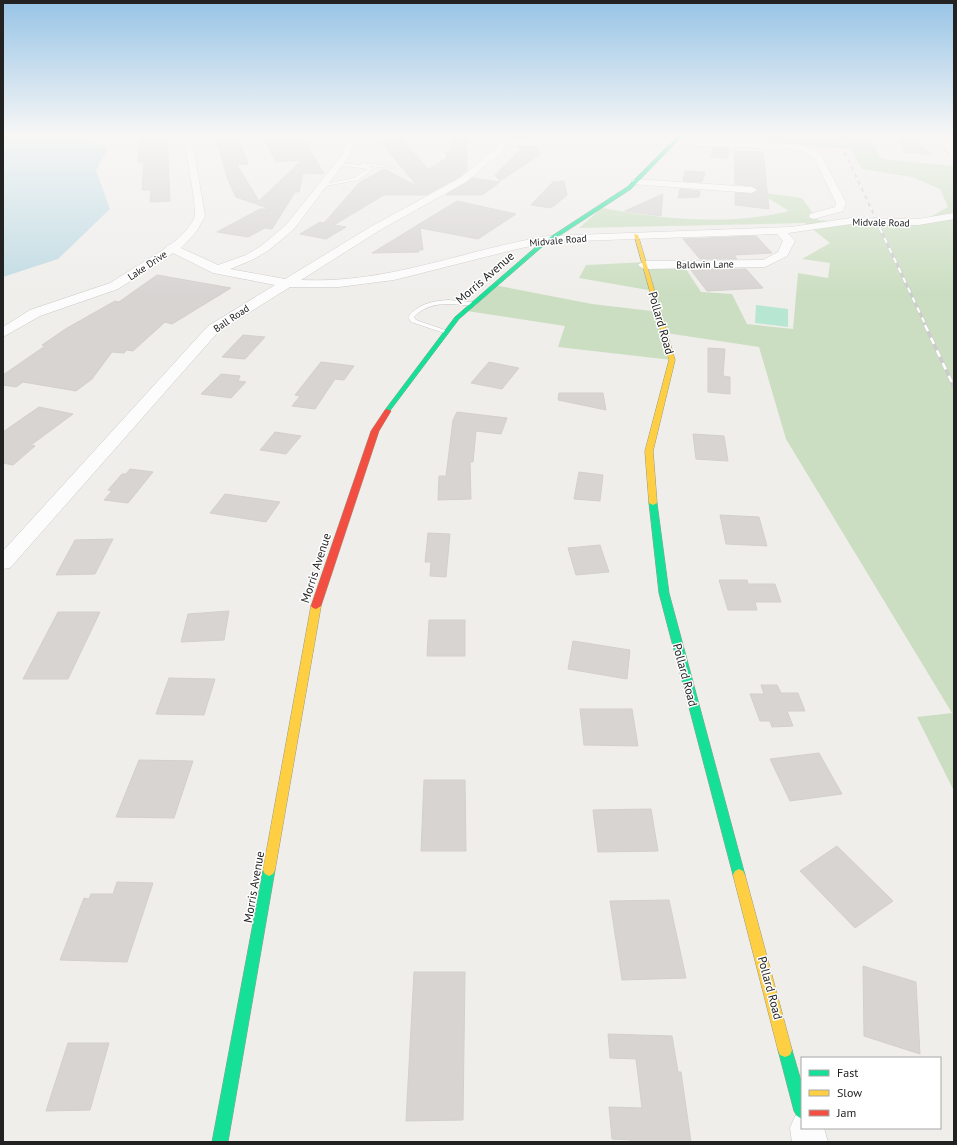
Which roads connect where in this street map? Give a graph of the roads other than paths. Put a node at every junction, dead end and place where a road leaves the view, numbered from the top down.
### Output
1 (196, 187) edge
2 (321, 187) edge
3 (448, 187) edge
4 (627, 187) edge
5 (714, 187) edge
6 (833, 187) edge
7 (752, 190) dead end
8 (954, 216) edge
9 (780, 230) junction
10 (757, 231) junction
11 (636, 235) junction
12 (550, 239) junction
13 (171, 248) junction
14 (644, 265) junction
15 (217, 270) junction
16 (288, 282) junction
17 (473, 304) junction
18 (446, 332) junction
19 (3, 333) edge
20 (3, 563) edge
21 (801, 1107) edge
22 (807, 1129) edge
23 (220, 1142) edge
24 (810, 1142) edge

1 - 13 street, Lake Drive
2 - 15 street
3 - 16 street, Ball Road
4 - 12 street, Morris Avenue
5 - 7 street
6 - 10 street
8 - 9 street, Midvale Road
9 - 10 street, Midvale Road
9 - 14 street, Baldwin Lane
10 - 11 street, Midvale Road
11 - 12 street, Midvale Road
11 - 14 street, Pollard Road
12 - 16 street, Midvale Road
12 - 17 street, Morris Avenue
13 - 15 street, Midvale Road
13 - 19 street, Lake Drive
14 - 21 street, Pollard Road
15 - 16 street, Midvale Road
16 - 20 street, Ball Road
17 - 18 street, Morris Avenue
17 - 18 lane
18 - 23 street, Morris Avenue
22 - 24 street

